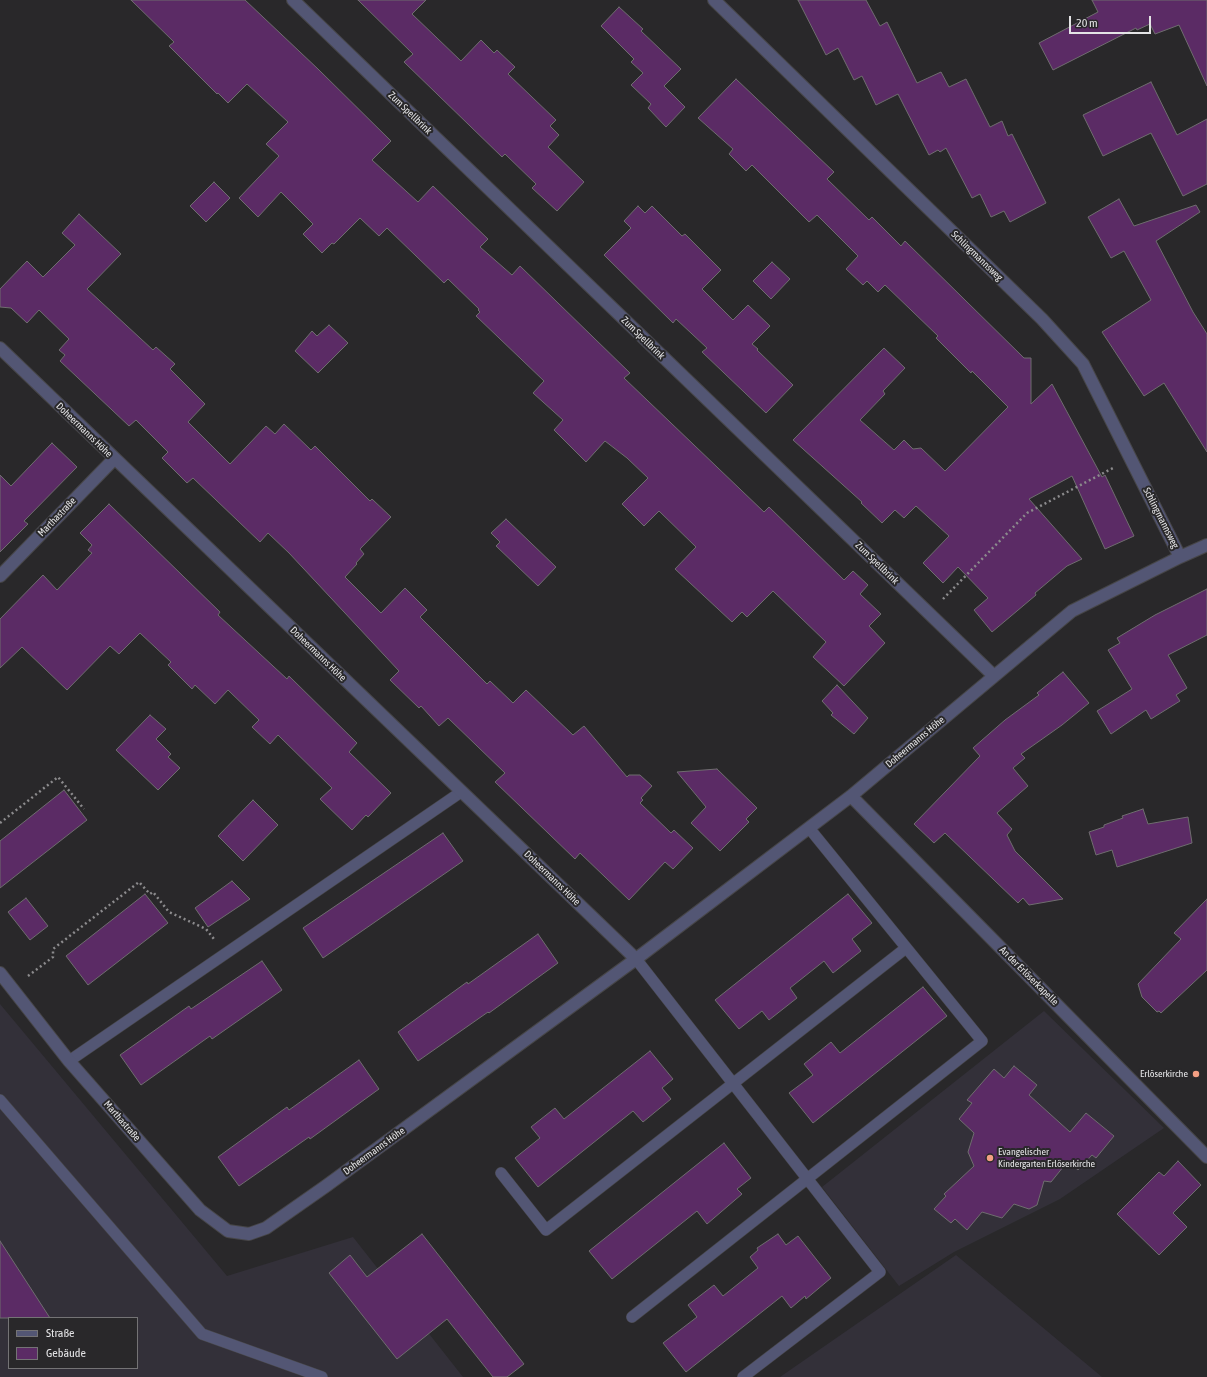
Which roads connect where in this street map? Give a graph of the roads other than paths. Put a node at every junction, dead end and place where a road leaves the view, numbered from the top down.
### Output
1 (293, 0) edge
2 (714, 0) edge
3 (0, 348) edge
4 (114, 459) junction
5 (1207, 545) edge
6 (1180, 557) junction
7 (0, 576) edge
8 (994, 676) junction
9 (461, 792) junction
10 (851, 796) junction
11 (809, 828) junction
12 (906, 948) junction
13 (636, 959) junction
14 (0, 972) edge
15 (69, 1061) junction
16 (734, 1084) junction
17 (0, 1100) edge
18 (1207, 1157) edge
19 (501, 1172) dead end
20 (807, 1178) junction
21 (266, 1228) joint
22 (632, 1317) dead end
23 (322, 1377) edge
24 (743, 1377) edge

1 - 8 street, Zum Spellbrink
2 - 6 street, Schlingmannsweg
3 - 4 street, Doheermanns Höhe
4 - 7 street, Marthastraße
4 - 9 street, Doheermanns Höhe
5 - 6 street, Doheermanns Höhe
6 - 8 street, Doheermanns Höhe
8 - 10 street, Doheermanns Höhe
9 - 13 street, Doheermanns Höhe
9 - 15 lane
10 - 11 street, Doheermanns Höhe
10 - 18 street, An der Erlöserkapelle
11 - 12 lane
11 - 13 street, Doheermanns Höhe
12 - 16 lane
12 - 20 lane
13 - 16 lane
13 - 21 street, Doheermanns Höhe
14 - 15 street, Marthastraße
15 - 21 street, Marthastraße
16 - 19 lane
16 - 20 lane
17 - 23 lane
20 - 22 lane
20 - 24 lane

